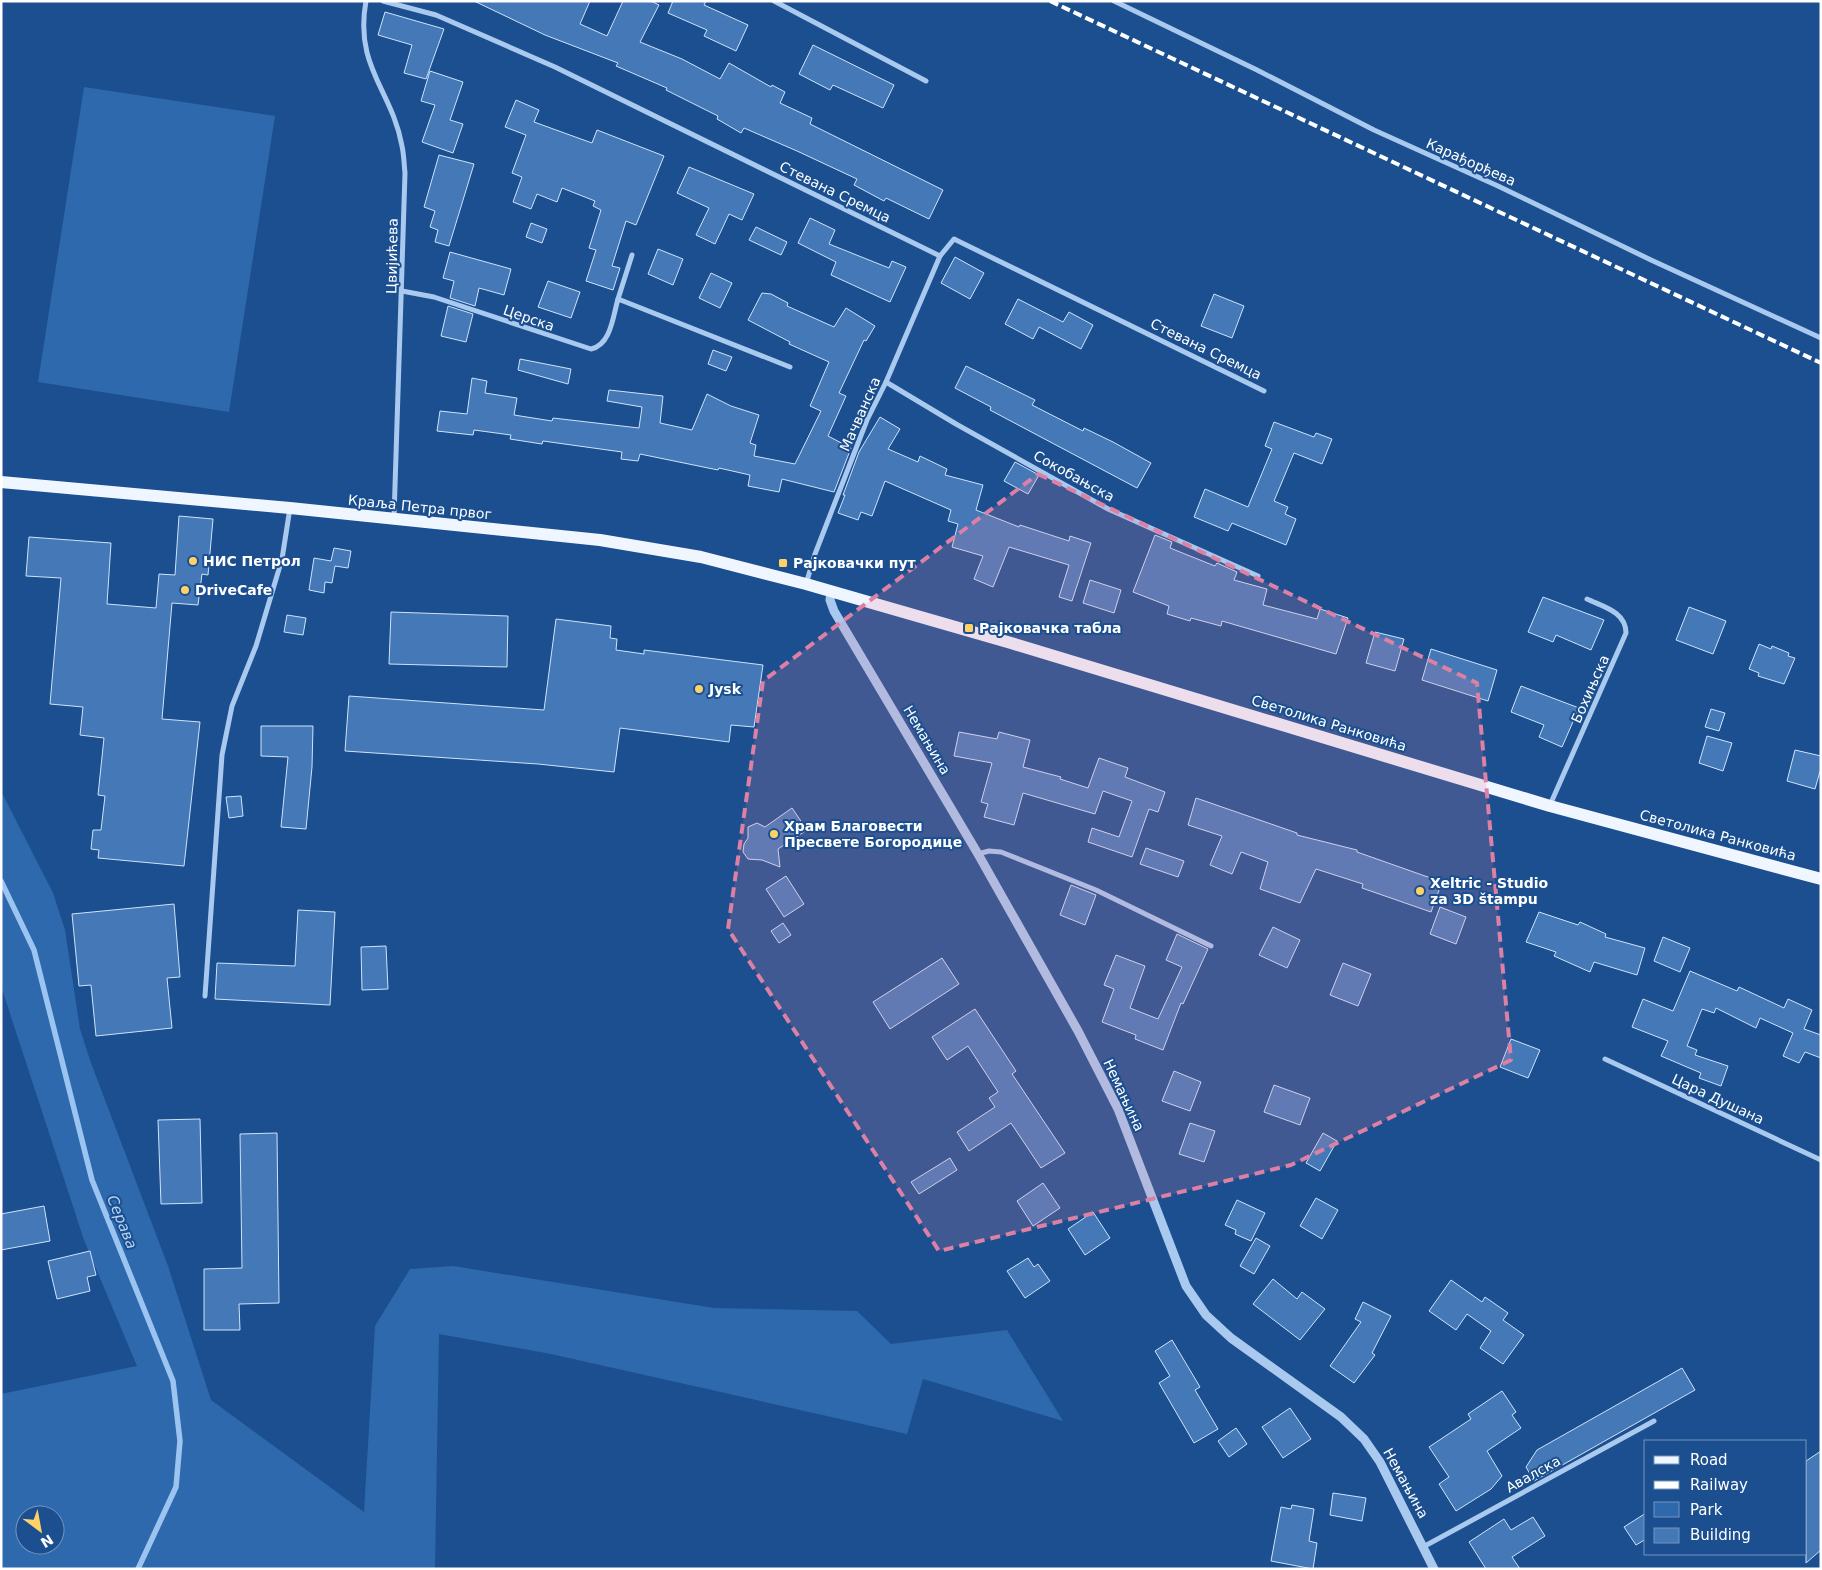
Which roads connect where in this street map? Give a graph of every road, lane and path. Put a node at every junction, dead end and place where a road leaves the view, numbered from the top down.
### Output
1 (366, 1) edge
2 (383, 1) edge
3 (774, 1) edge
4 (1114, 1) edge
5 (926, 81) dead end
6 (632, 255) dead end
7 (940, 256) junction
8 (402, 291) junction
9 (618, 299) junction
10 (1821, 338) edge
11 (790, 367) dead end
12 (886, 382) junction
13 (1264, 391) dead end
14 (1, 482) edge
15 (290, 508) junction
16 (394, 520) junction
17 (1258, 576) dead end
18 (806, 584) junction
19 (831, 592) junction
20 (1587, 599) dead end
21 (1550, 806) junction
22 (978, 854) junction
23 (1821, 879) edge
24 (1211, 946) dead end
25 (205, 996) dead end
26 (1605, 1059) dead end
27 (1821, 1160) edge
28 (1654, 1421) dead end
29 (1424, 1547) junction
30 (1434, 1569) edge

1 - 8 street, Цвијићева
2 - 7 street, Стевана Сремца
3 - 5 street
4 - 10 street, Карађорђева
6 - 9 street, Церска
7 - 12 street, Мачванска
7 - 13 street, Стевана Сремца
8 - 9 street, Церска
8 - 16 street, Цвијићева
9 - 11 street
12 - 17 street, Сокобањска
12 - 18 street, Мачванска
14 - 15 main road, Краља Петра првог
15 - 16 main road, Краља Петра првог
15 - 25 street
16 - 18 main road, Краља Петра првог
18 - 19 main road, Краља Петра првог
19 - 21 main road, Светолика Ранковића
19 - 22 street, Немањина
20 - 21 street, Бохињска
21 - 23 main road, Светолика Ранковића
22 - 24 street
22 - 29 street, Немањина
26 - 27 street, Цара Душана
28 - 29 street, Авалска
29 - 30 street, Немањина

